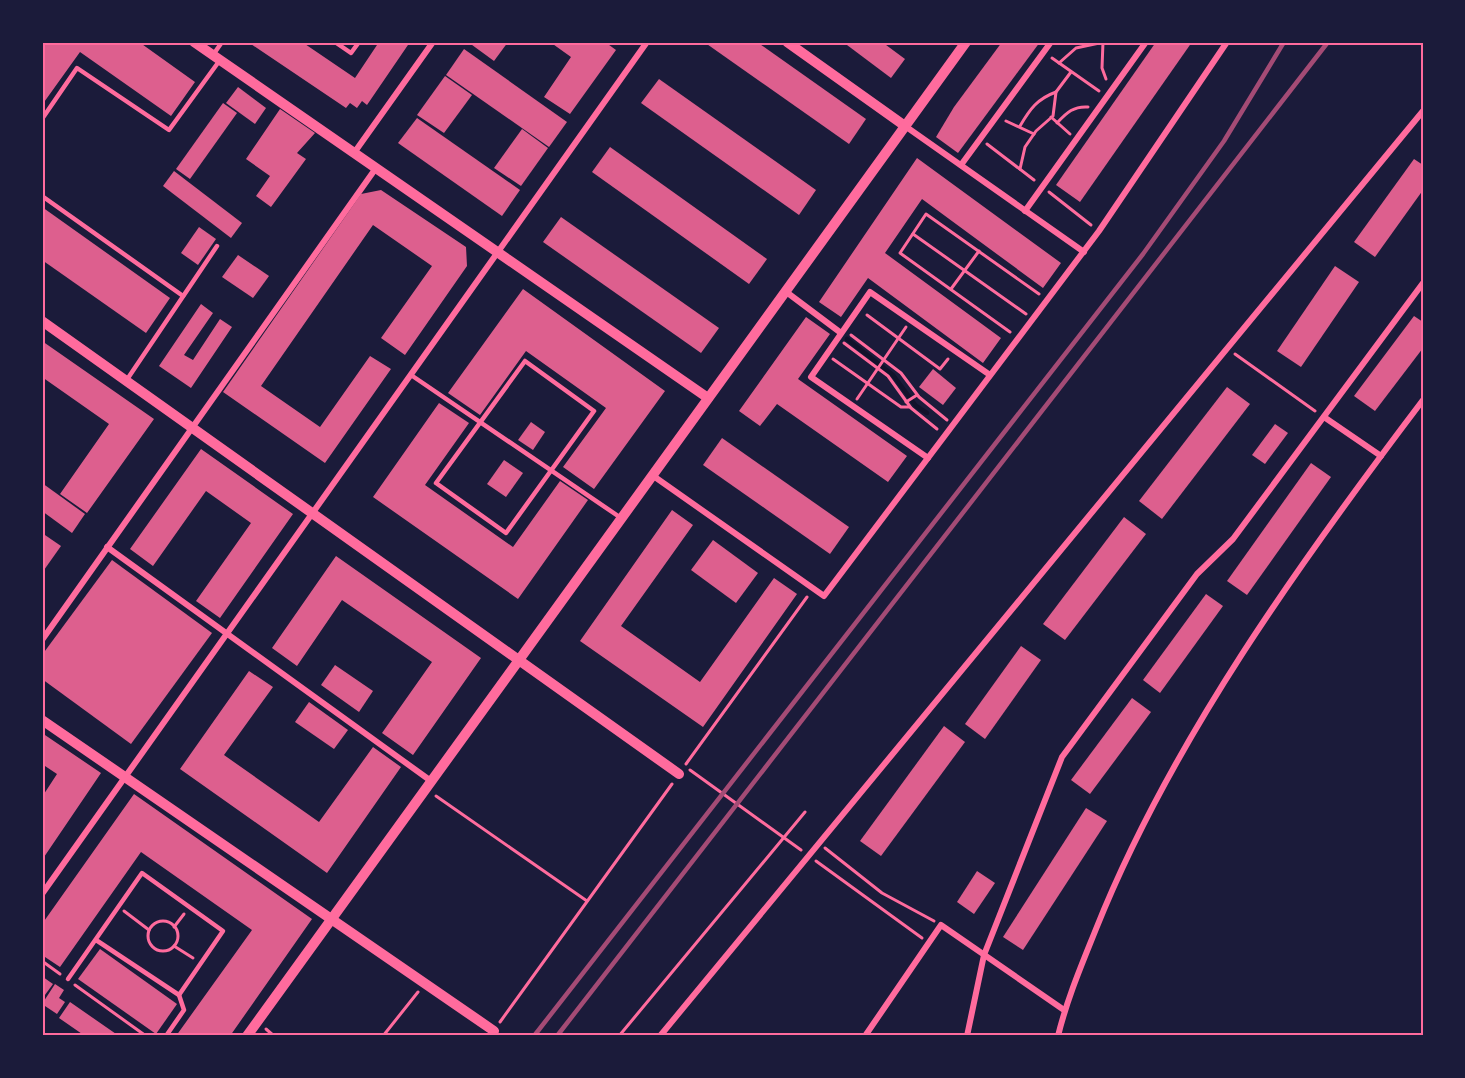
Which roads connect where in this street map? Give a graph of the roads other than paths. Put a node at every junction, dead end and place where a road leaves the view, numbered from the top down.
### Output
1 (194, 42) edge
2 (222, 42) edge
3 (336, 42) edge
4 (359, 42) edge
5 (433, 42) edge
6 (647, 42) edge
7 (787, 42) edge
8 (966, 42) edge
9 (1051, 42) edge
10 (1146, 42) edge
11 (1227, 42) edge
12 (217, 58) junction
13 (1423, 111) edge
14 (42, 119) edge
15 (905, 126) junction
16 (354, 153) junction
17 (961, 165) junction
18 (376, 168) junction
19 (42, 196) edge
20 (1025, 211) junction
21 (217, 246) dead end
22 (498, 252) junction
23 (1084, 252) junction
24 (1423, 283) edge
25 (786, 291) junction
26 (183, 296) junction
27 (42, 321) edge
28 (841, 334) junction
29 (411, 375) junction
30 (990, 375) junction
31 (126, 381) junction
32 (708, 398) junction
33 (1423, 400) edge
34 (1324, 417) junction
35 (480, 422) junction
36 (192, 428) junction
37 (1381, 456) junction
38 (928, 458) junction
39 (551, 470) junction
40 (652, 475) junction
41 (313, 513) junction
42 (621, 518) junction
43 (107, 547) junction
44 (228, 634) junction
45 (42, 640) edge
46 (519, 660) junction
47 (42, 720) edge
48 (679, 774) road end
49 (126, 778) junction
50 (428, 785) junction
51 (42, 894) edge
52 (332, 919) junction
53 (96, 940) junction
54 (984, 955) junction
55 (68, 980) road end
56 (179, 995) junction
57 (1064, 1010) junction
58 (492, 1034) edge
59 (166, 1036) edge
60 (247, 1036) edge
61 (660, 1036) edge
62 (866, 1036) edge
63 (967, 1036) edge
64 (1058, 1036) edge

1 - 12 street
2 - 12 lane
3 - 4 lane
5 - 16 street
6 - 22 street
7 - 15 street
8 - 15 street
9 - 17 street
10 - 20 street
11 - 23 street
12 - 14 lane
12 - 16 street
13 - 61 street
15 - 17 street
15 - 25 street
16 - 18 street
17 - 20 street
18 - 22 street
18 - 36 street
19 - 26 lane
20 - 23 street
21 - 26 lane
22 - 29 street
22 - 32 street
23 - 30 street
24 - 34 street
25 - 28 street
25 - 32 street
26 - 31 lane
27 - 31 street
28 - 30 street
28 - 38 street
29 - 35 lane
29 - 41 street
30 - 38 street
31 - 36 street
32 - 40 street
33 - 37 street
34 - 37 street
34 - 54 street
35 - 39 lane
35 - 39 lane
35 - 39 lane
36 - 41 street
36 - 43 street
37 - 57 street
38 - 40 street
39 - 42 lane
40 - 42 street
41 - 44 street
41 - 46 street
42 - 46 street
43 - 44 street
43 - 45 street
44 - 49 street
44 - 50 street
46 - 48 street
46 - 50 street
47 - 49 street
49 - 51 street
49 - 52 street
50 - 52 street
52 - 58 street
52 - 60 street
53 - 55 lane
53 - 56 lane
53 - 56 lane
54 - 57 street
54 - 62 street
54 - 63 street
56 - 59 lane
57 - 64 street

